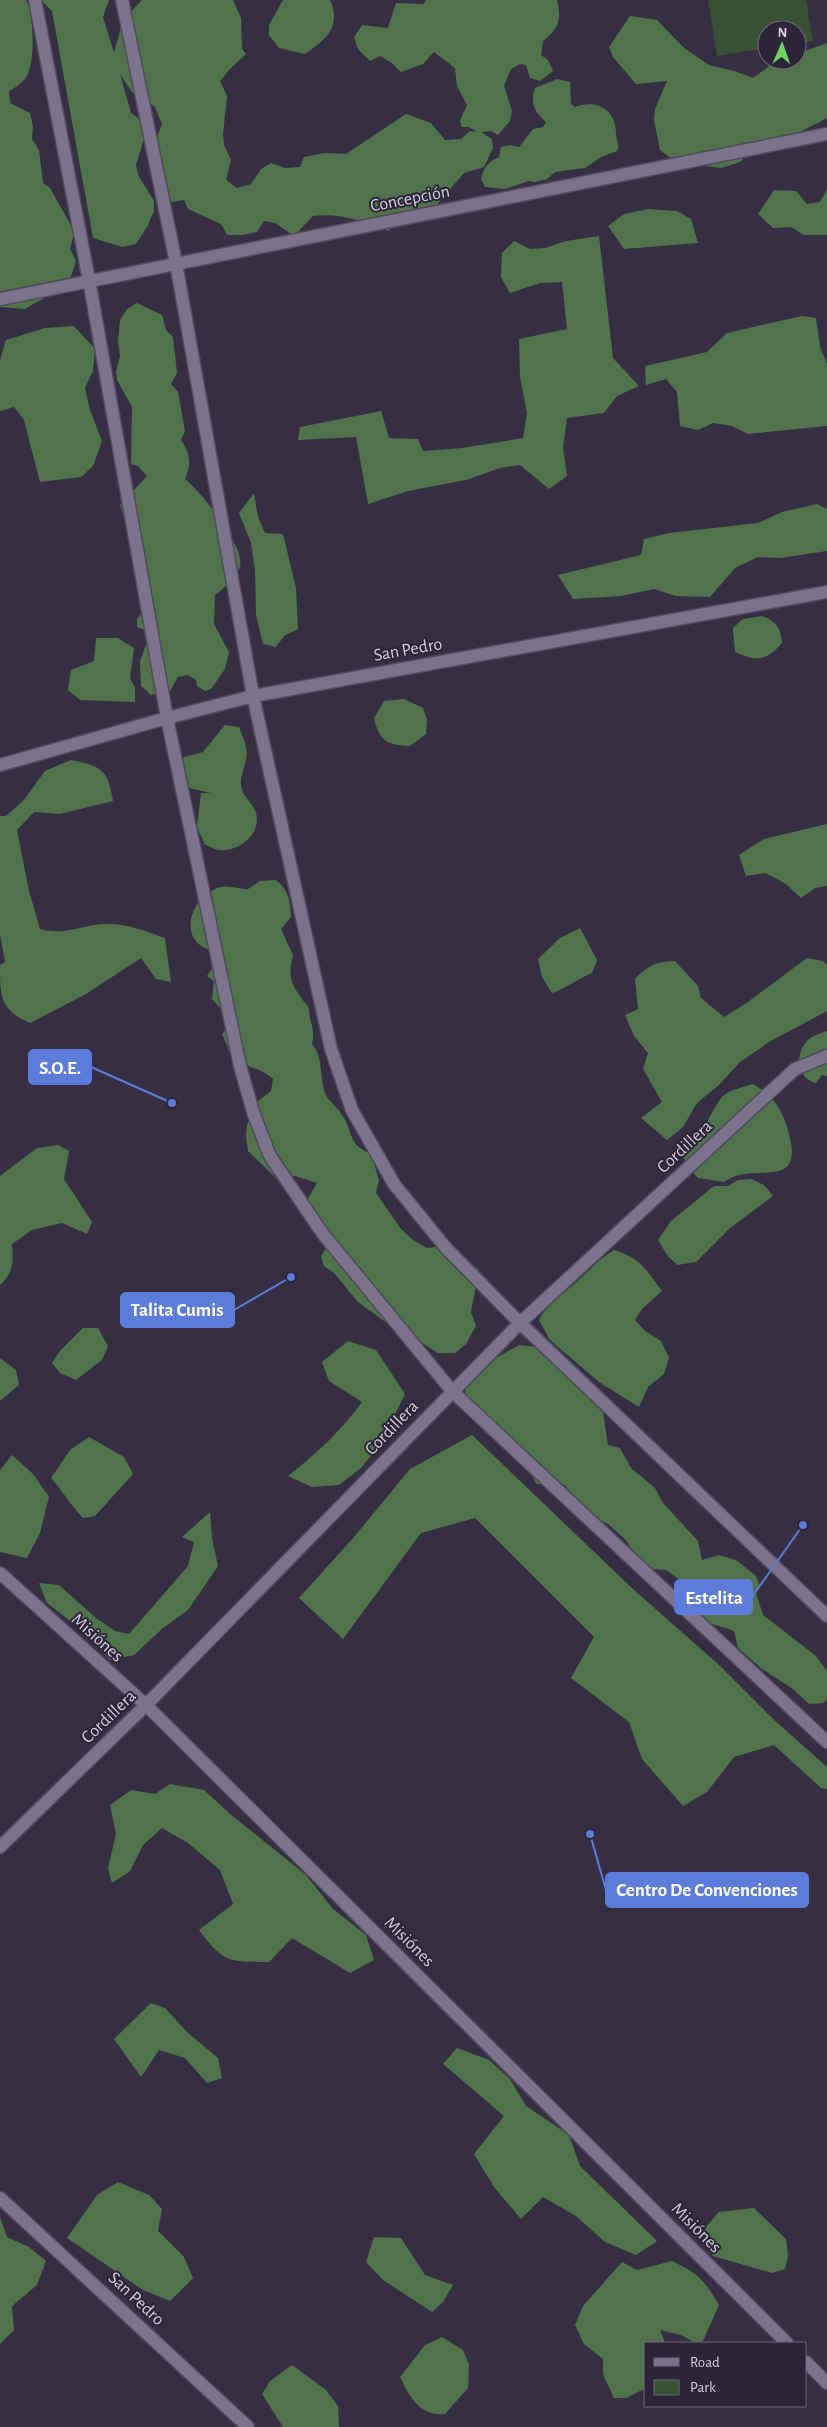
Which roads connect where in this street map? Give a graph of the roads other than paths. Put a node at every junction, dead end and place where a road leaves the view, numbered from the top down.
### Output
1 (35, 0) edge
2 (122, 0) edge
3 (827, 134) edge
4 (176, 263) junction
5 (89, 280) junction
6 (0, 299) edge
7 (827, 592) edge
8 (253, 696) junction
9 (167, 718) junction
10 (0, 765) edge
11 (827, 1056) edge
12 (520, 1323) junction
13 (452, 1391) junction
14 (0, 1573) edge
15 (827, 1616) edge
16 (146, 1705) junction
17 (827, 1742) edge
18 (0, 1847) edge
19 (0, 2198) edge
20 (786, 2342) edge
21 (807, 2363) edge
22 (827, 2383) edge
23 (248, 2427) edge

1 - 5 street
2 - 4 street
3 - 4 street, Concepción
4 - 5 street, Concepción
4 - 8 street
5 - 6 street, Concepción
5 - 9 street
7 - 8 street, San Pedro
8 - 9 street, San Pedro
8 - 12 street
9 - 10 street, San Pedro
9 - 13 street
11 - 12 street, Cordillera
12 - 13 street, Cordillera
12 - 15 street
13 - 16 street, Cordillera
13 - 17 street
14 - 16 street, Misiónes
16 - 18 street, Cordillera
16 - 20 street, Misiónes
19 - 23 street, San Pedro
21 - 22 street

